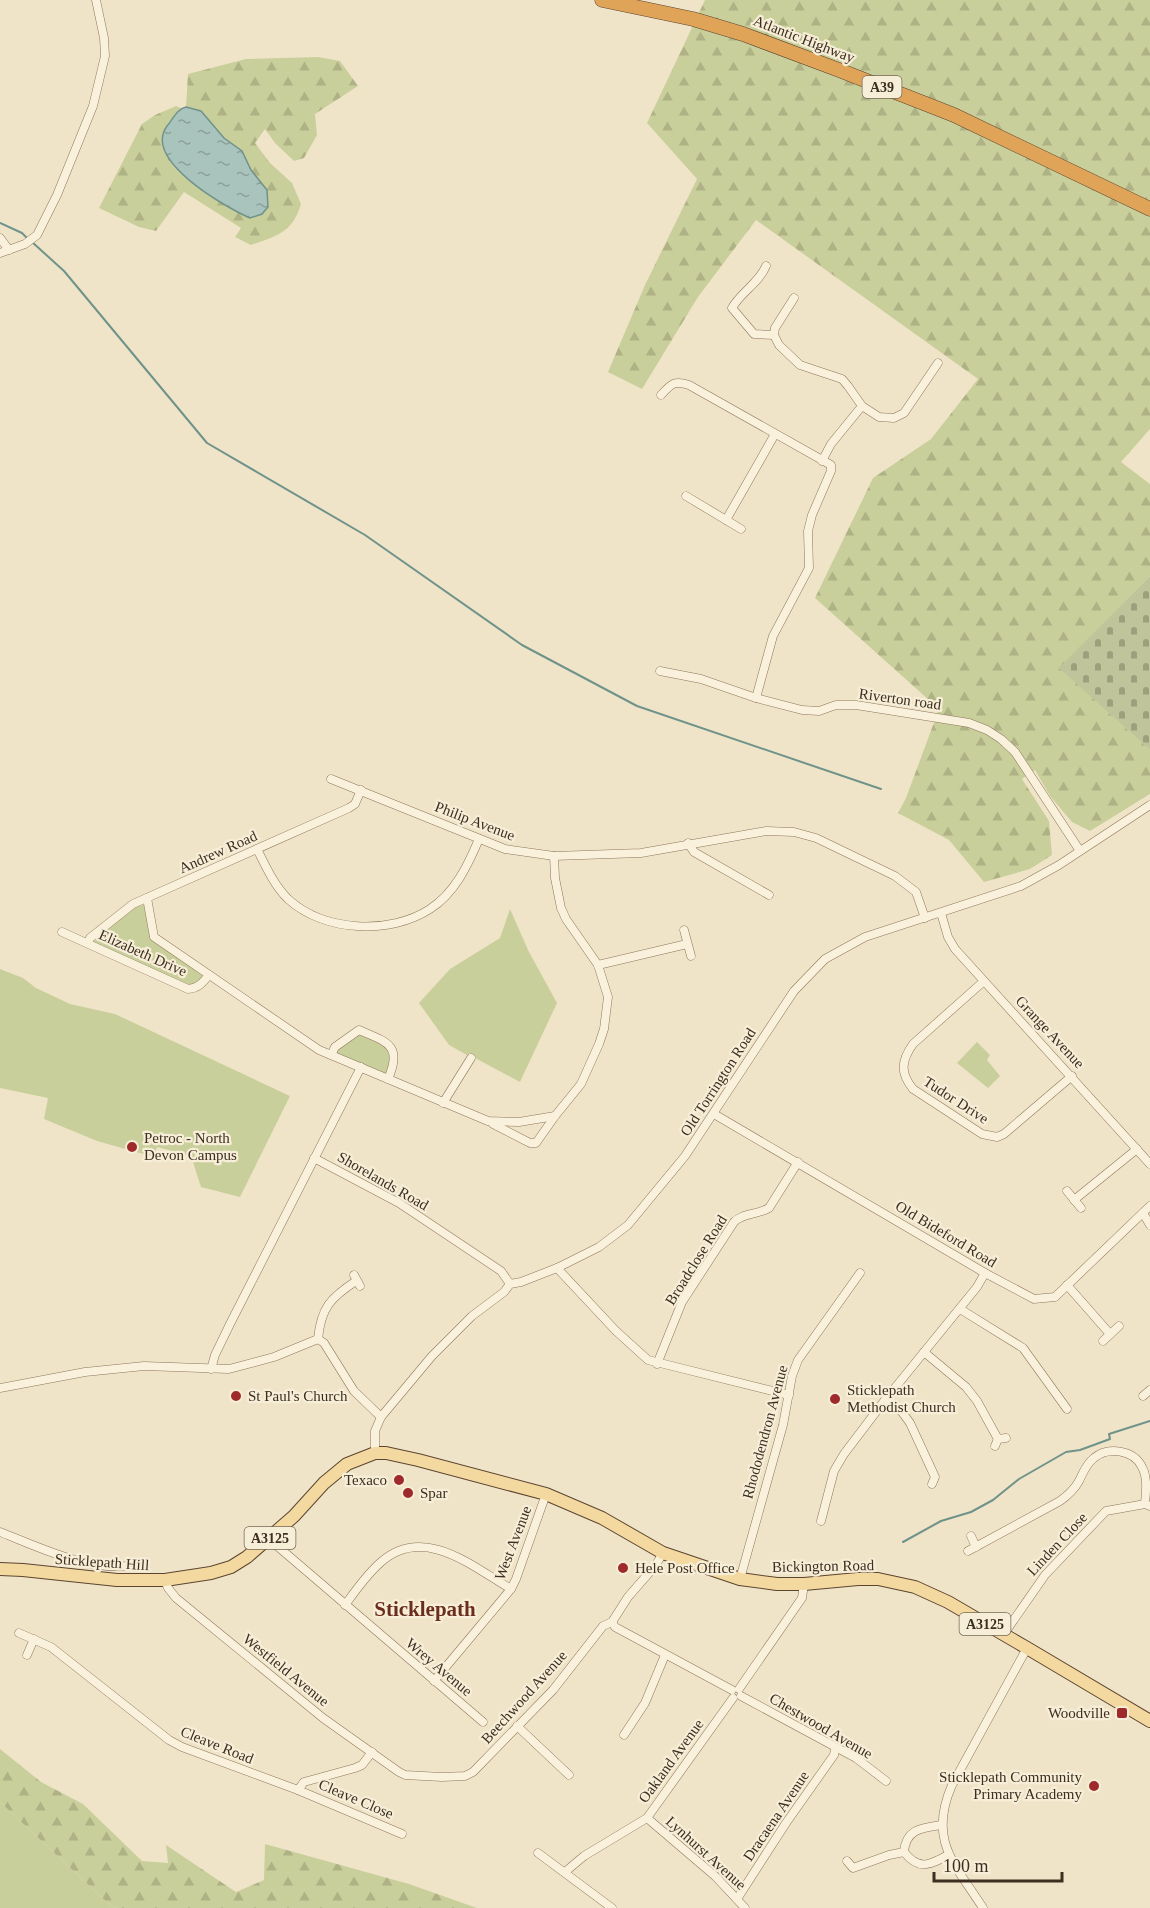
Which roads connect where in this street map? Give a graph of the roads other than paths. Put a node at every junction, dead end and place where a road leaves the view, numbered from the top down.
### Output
1 (96, 0) edge
2 (602, 0) edge
3 (1150, 209) edge
4 (0, 238) edge
5 (9, 250) junction
6 (0, 253) edge
7 (766, 266) dead end
8 (794, 298) dead end
9 (774, 335) junction
10 (938, 363) dead end
11 (661, 395) dead end
12 (862, 406) junction
13 (775, 434) junction
14 (822, 460) junction
15 (686, 496) dead end
16 (726, 520) junction
17 (741, 529) dead end
18 (660, 671) dead end
19 (756, 698) junction
20 (331, 779) dead end
21 (361, 790) junction
22 (1150, 805) edge
23 (479, 839) junction
24 (688, 843) junction
25 (257, 849) junction
26 (1080, 851) junction
27 (554, 856) junction
28 (769, 895) dead end
29 (147, 898) junction
30 (940, 913) junction
31 (925, 918) junction
32 (684, 930) dead end
33 (62, 932) dead end
34 (88, 943) junction
35 (687, 944) junction
36 (691, 956) dead end
37 (598, 965) junction
38 (209, 975) junction
39 (984, 981) junction
40 (331, 1055) junction
41 (471, 1058) dead end
42 (362, 1067) junction
43 (1072, 1076) junction
44 (388, 1079) junction
45 (443, 1103) junction
46 (714, 1114) junction
47 (555, 1116) junction
48 (488, 1121) junction
49 (1137, 1149) junction
50 (314, 1158) junction
51 (798, 1162) junction
52 (1150, 1164) edge
53 (1066, 1191) dead end
54 (1074, 1200) junction
55 (1150, 1206) edge
56 (1081, 1208) dead end
57 (1143, 1213) junction
58 (1150, 1225) edge
59 (557, 1268) junction
60 (860, 1273) dead end
61 (985, 1273) junction
62 (357, 1281) dead end
63 (510, 1284) junction
64 (1067, 1285) junction
65 (960, 1309) junction
66 (1119, 1326) dead end
67 (1110, 1334) junction
68 (318, 1340) junction
69 (1103, 1341) dead end
70 (924, 1352) junction
71 (657, 1364) junction
72 (211, 1369) junction
73 (0, 1388) edge
74 (1150, 1390) edge
75 (789, 1395) junction
76 (1143, 1396) dead end
77 (885, 1400) junction
78 (1067, 1409) dead end
79 (381, 1417) junction
80 (999, 1441) dead end
81 (375, 1453) junction
82 (945, 1478) dead end
83 (546, 1494) junction
84 (1148, 1505) edge
85 (824, 1512) junction
86 (834, 1515) dead end
87 (821, 1521) dead end
88 (0, 1532) edge
89 (971, 1536) dead end
90 (269, 1539) junction
91 (976, 1547) junction
92 (968, 1551) dead end
93 (663, 1553) junction
94 (129, 1566) dead end
95 (0, 1569) edge
96 (740, 1579) junction
97 (165, 1580) junction
98 (804, 1584) junction
99 (511, 1589) junction
100 (345, 1605) junction
101 (612, 1622) junction
102 (19, 1634) dead end
103 (1004, 1634) junction
104 (34, 1640) junction
105 (1027, 1648) junction
106 (27, 1655) dead end
107 (665, 1655) junction
108 (434, 1681) junction
109 (736, 1693) junction
110 (1150, 1721) edge
111 (483, 1722) dead end
112 (517, 1726) junction
113 (624, 1735) dead end
114 (835, 1749) junction
115 (372, 1752) junction
116 (399, 1772) joint
117 (568, 1775) dead end
118 (886, 1781) dead end
119 (298, 1790) junction
120 (647, 1818) junction
121 (941, 1826) junction
122 (402, 1834) dead end
123 (904, 1852) junction
124 (538, 1853) dead end
125 (948, 1855) junction
126 (847, 1861) dead end
127 (565, 1872) junction
128 (736, 1899) junction
129 (612, 1908) edge
130 (745, 1908) edge
131 (983, 1908) edge

1 - 5 street
2 - 3 highway, Atlantic Highway / A39
4 - 5 street
5 - 6 street
7 - 9 street
8 - 9 street
9 - 12 street
10 - 12 street
11 - 13 street
12 - 14 street
13 - 14 street
13 - 16 street
14 - 19 street
15 - 16 street
16 - 17 street
18 - 19 street, Riverton road
19 - 26 street, Riverton road
20 - 21 street, Philip Avenue
21 - 23 street, Philip Avenue
21 - 25 street, Andrew Road
22 - 26 street, Old Torrington Road
23 - 25 street
23 - 27 street, Philip Avenue
24 - 27 street, Philip Avenue
24 - 28 street
24 - 31 street, Philip Avenue
25 - 29 street, Andrew Road
26 - 30 street, Old Torrington Road
27 - 37 street, Elizabeth Drive
29 - 34 street, Andrew Road
29 - 38 street, Elizabeth Drive
30 - 31 street, Old Torrington Road
30 - 39 street, Grange Avenue
31 - 46 street, Old Torrington Road
32 - 35 street
33 - 34 street, Elizabeth Drive
34 - 38 street, Elizabeth Drive
35 - 36 street
35 - 37 street
37 - 47 street, Elizabeth Drive
38 - 40 street, Elizabeth Drive
39 - 43 street, Grange Avenue
39 - 43 street, Tudor Drive
40 - 42 street, Elizabeth Drive
40 - 44 street
41 - 45 street
42 - 44 street, Elizabeth Drive
42 - 50 street
43 - 49 street, Grange Avenue
44 - 45 street, Elizabeth Drive
45 - 48 street, Elizabeth Drive
46 - 51 street, Old Bideford Road
46 - 59 street, Old Torrington Road
47 - 48 street, Elizabeth Drive
47 - 48 street, Elizabeth Drive
49 - 52 street, Grange Avenue
49 - 54 street
50 - 63 street, Shorelands Road
50 - 72 street, Shorelands Road
51 - 61 street, Old Bideford Road
51 - 71 street, Broadclose Road
53 - 54 street
54 - 56 street
55 - 57 street, Old Bideford Road
57 - 58 street
57 - 64 street, Old Bideford Road
59 - 63 street, Old Torrington Road
59 - 71 street
60 - 75 street, Rhododendron Avenue
61 - 64 street, Old Bideford Road
61 - 65 street
62 - 68 street
63 - 79 street, Old Torrington Road
64 - 67 street
65 - 70 street
65 - 78 street
66 - 67 street
67 - 69 street
68 - 72 street
68 - 79 street
70 - 77 street
70 - 80 street
71 - 75 street
72 - 73 street
74 - 76 street
75 - 96 street, Rhododendron Avenue
77 - 82 street
77 - 85 street
79 - 81 street, Old Torrington Road
81 - 83 main road, Bickington Road / A3125
81 - 90 main road, Sticklepath Hill / A3125
83 - 93 main road, Bickington Road / A3125
83 - 99 street, West Avenue
84 - 91 street
84 - 103 street, Linden Close
85 - 86 street
85 - 87 street
88 - 94 street
89 - 91 street
90 - 97 main road, Sticklepath Hill / A3125
90 - 100 street, Wrey Avenue
91 - 92 street
93 - 96 main road, Bickington Road / A3125
93 - 101 street
95 - 97 main road, Sticklepath Hill / A3125
96 - 98 main road, Bickington Road / A3125
97 - 115 street, Westfield Avenue
98 - 103 main road, Bickington Road / A3125
98 - 109 street, Oakland Avenue
99 - 100 street
99 - 108 street, West Avenue
100 - 108 street, Wrey Avenue
101 - 107 street, Chestwood Avenue
101 - 112 street, Beechwood Avenue
102 - 104 street, Cleave Road
103 - 105 main road, Bickington Road / A3125
104 - 106 street
104 - 119 street, Cleave Road
105 - 110 main road, Bickington Road / A3125
105 - 121 street
107 - 109 street, Chestwood Avenue
107 - 113 street
108 - 111 street, Wrey Avenue
109 - 114 street, Chestwood Avenue
109 - 120 street, Oakland Avenue
112 - 116 street, Beechwood Avenue
112 - 117 street
114 - 118 street, Chestwood Avenue
114 - 128 street, Dracaena Avenue
115 - 116 street, Westfield Avenue
115 - 119 street
119 - 122 street, Cleave Close
120 - 127 street, Oakland Avenue
120 - 128 street, Lynhurst Avenue
121 - 123 street
121 - 125 street
123 - 125 street
123 - 126 street
124 - 127 street
125 - 131 street
127 - 129 street
128 - 130 street, Lynhurst Avenue

